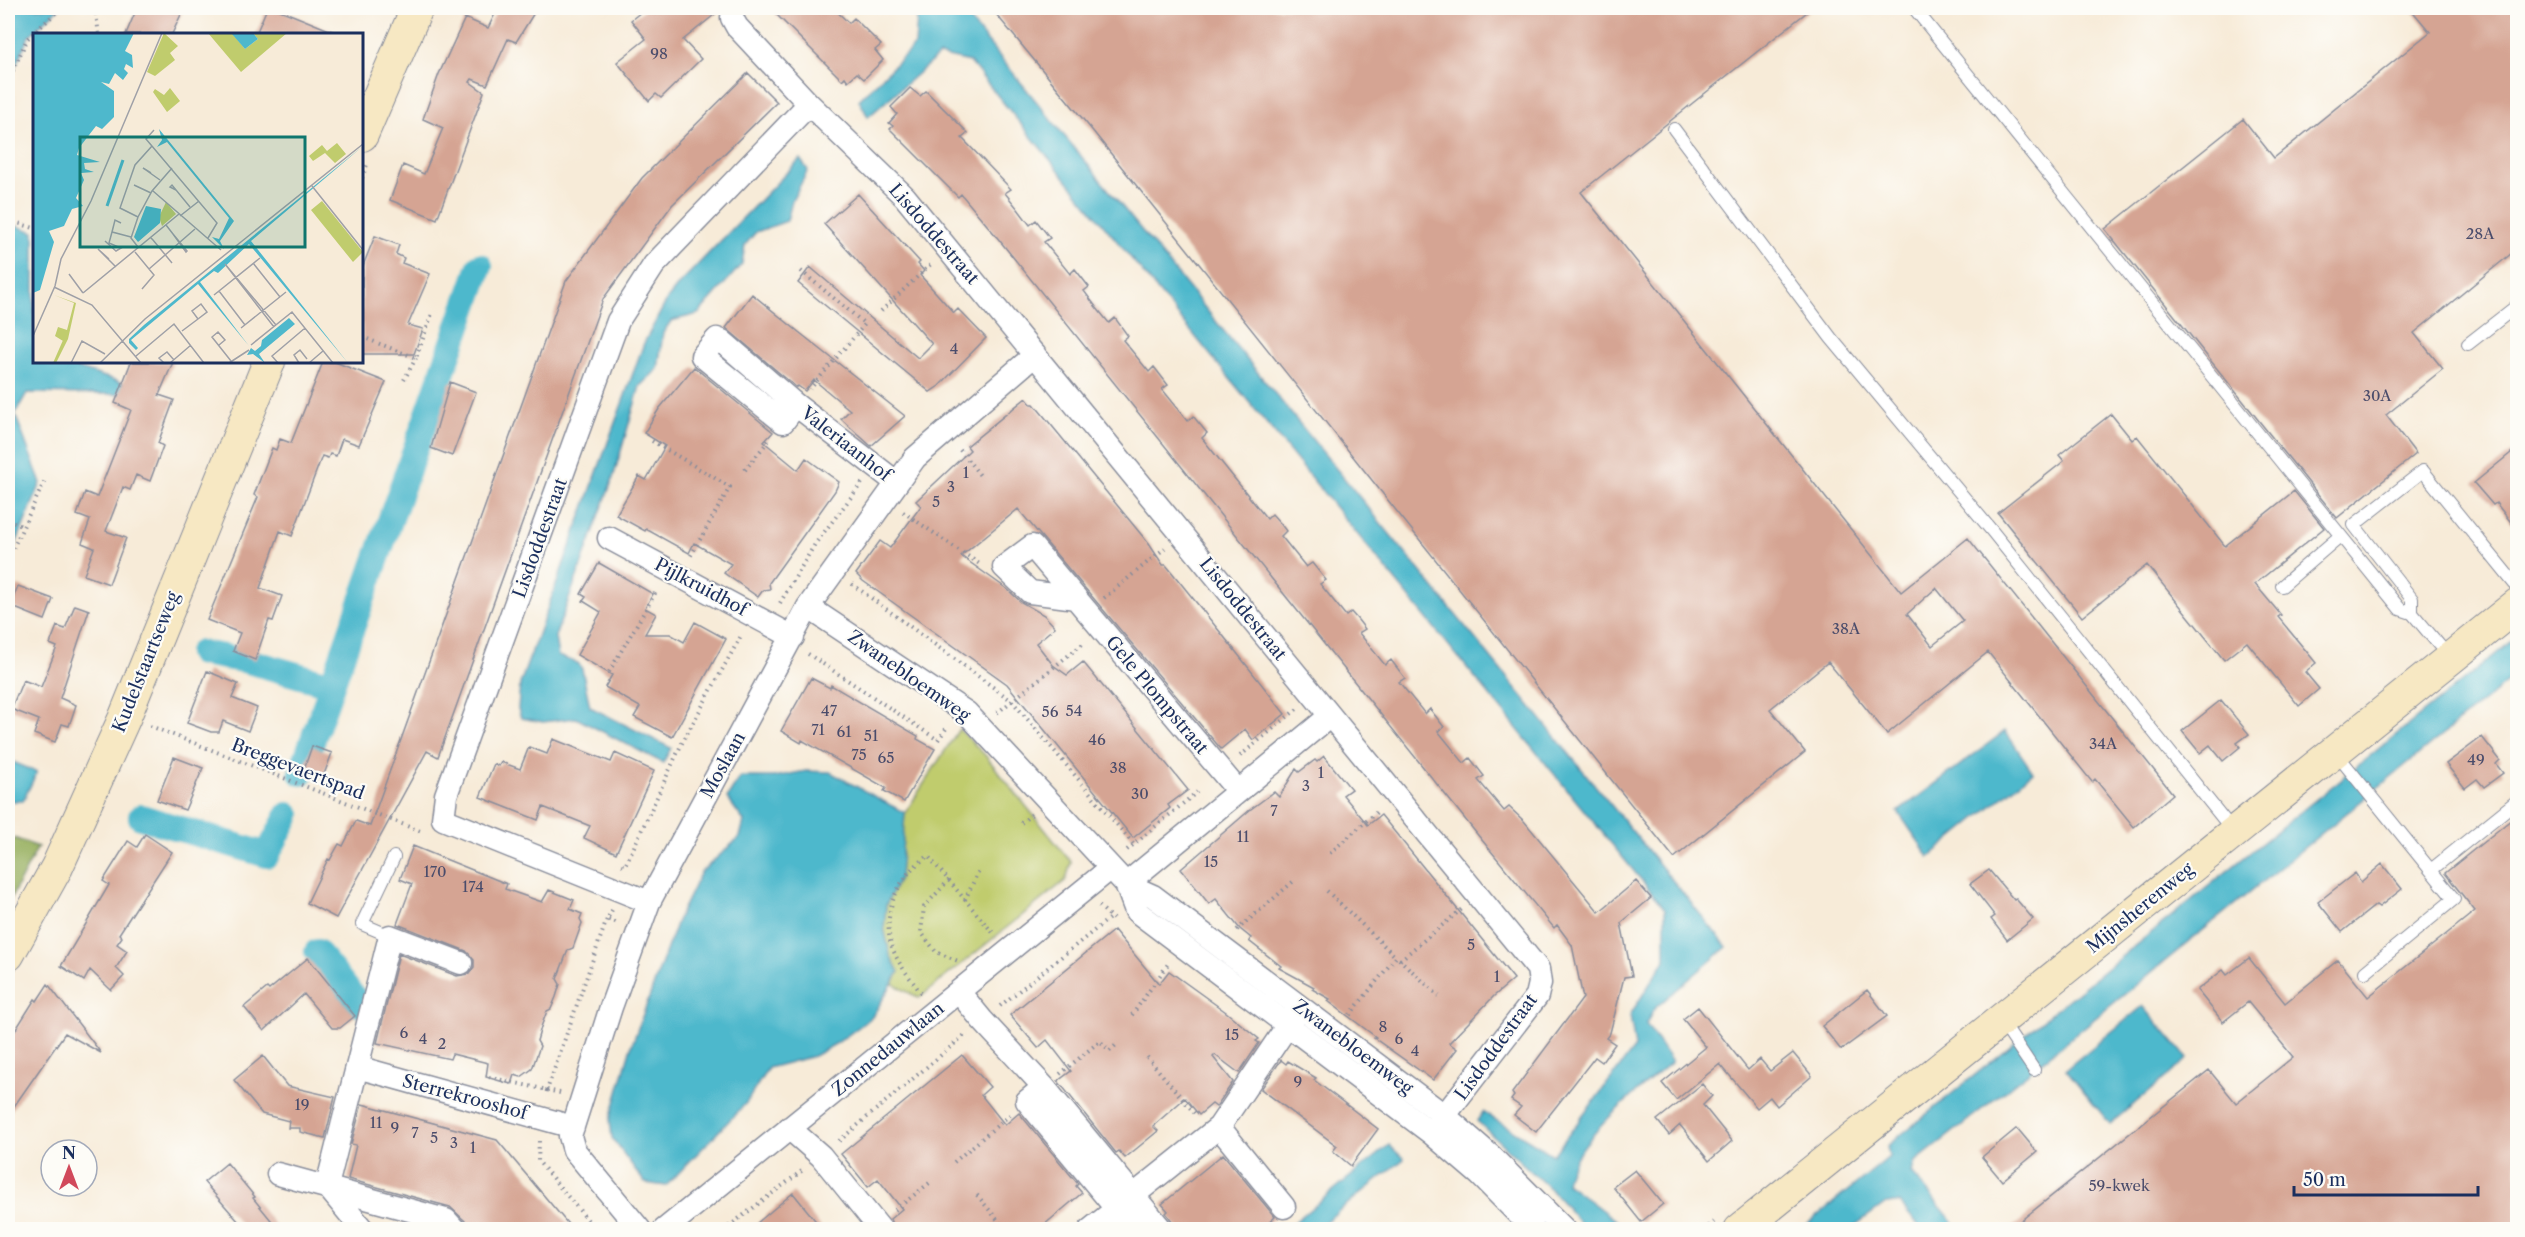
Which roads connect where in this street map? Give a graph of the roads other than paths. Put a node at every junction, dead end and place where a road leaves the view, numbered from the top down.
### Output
1 (417, 8) edge
2 (734, 8) edge
3 (1914, 8) edge
4 (809, 105) junction
5 (1674, 129) dead end
6 (363, 133) edge
7 (2517, 305) edge
8 (2468, 345) dead end
9 (1035, 355) junction
10 (269, 363) edge
11 (790, 414) road end
12 (891, 491) junction
13 (2340, 536) junction
14 (609, 538) dead end
15 (2282, 586) dead end
16 (2517, 588) edge
17 (2517, 604) edge
18 (808, 608) junction
19 (1089, 613) junction
20 (2412, 613) junction
21 (791, 639) junction
22 (2451, 658) junction
23 (1323, 721) junction
24 (2335, 751) junction
25 (1238, 791) junction
26 (2517, 800) edge
27 (2234, 832) junction
28 (394, 856) dead end
29 (2431, 870) junction
30 (1118, 876) junction
31 (649, 902) junction
32 (390, 936) junction
33 (8, 954) edge
34 (461, 963) dead end
35 (2365, 972) dead end
36 (959, 992) junction
37 (1294, 1016) junction
38 (2007, 1031) junction
39 (357, 1067) junction
40 (2034, 1070) dead end
41 (1438, 1124) junction
42 (573, 1126) junction
43 (789, 1128) junction
44 (1215, 1130) junction
45 (278, 1174) dead end
46 (327, 1186) junction
47 (1124, 1202) junction
48 (1284, 1208) dead end
49 (1759, 1224) edge
50 (876, 1228) edge
51 (363, 1230) edge
52 (454, 1230) edge
53 (640, 1230) edge
54 (664, 1230) edge
55 (1090, 1230) edge
56 (1134, 1230) edge
57 (1162, 1230) edge
58 (1533, 1230) edge
59 (1565, 1230) edge

1 - 6 street
2 - 4 street, Lisdoddestraat
3 - 13 lane
4 - 9 street, Lisdoddestraat
4 - 31 street, Lisdoddestraat
5 - 27 lane
7 - 8 lane
9 - 12 street, Moslaan
9 - 23 street, Lisdoddestraat
10 - 33 street, Kudelstaartseweg
11 - 12 street, Valeriaanhof
12 - 18 street, Moslaan
13 - 15 lane
13 - 20 lane
14 - 21 street, Pijlkruidhof
16 - 20 lane
17 - 22 street, Mijnsherenweg
18 - 21 street, Moslaan
18 - 30 street, Zwanebloemweg
19 - 19 street, Gele Plompstraat
19 - 25 street, Gele Plompstraat
20 - 22 lane
21 - 31 street, Moslaan
22 - 24 street, Mijnsherenweg
23 - 25 street, Zonnedauwlaan
23 - 41 street, Lisdoddestraat
24 - 27 street, Mijnsherenweg
24 - 29 lane
25 - 30 street, Zonnedauwlaan
26 - 29 lane
27 - 38 street, Mijnsherenweg
28 - 32 lane
29 - 35 lane
30 - 36 street, Zonnedauwlaan
30 - 37 street, Zwanebloemweg
30 - 37 street, Zwanebloemweg
31 - 42 street, Moslaan
32 - 34 street
32 - 39 street
36 - 43 street, Zonnedauwlaan
36 - 47 street
37 - 41 street, Zwanebloemweg
37 - 41 street, Zwanebloemweg
37 - 44 street
38 - 40 lane
38 - 49 street, Mijnsherenweg
39 - 42 street, Sterrekrooshof
39 - 46 street
41 - 58 street, Zwanebloemweg
41 - 59 street, Zwanebloemweg
42 - 53 street, Moslaan
43 - 50 street
43 - 54 street, Zonnedauwlaan
44 - 47 street
44 - 48 street
45 - 46 street
46 - 51 street
46 - 52 street
47 - 55 street
47 - 56 street
47 - 57 street

